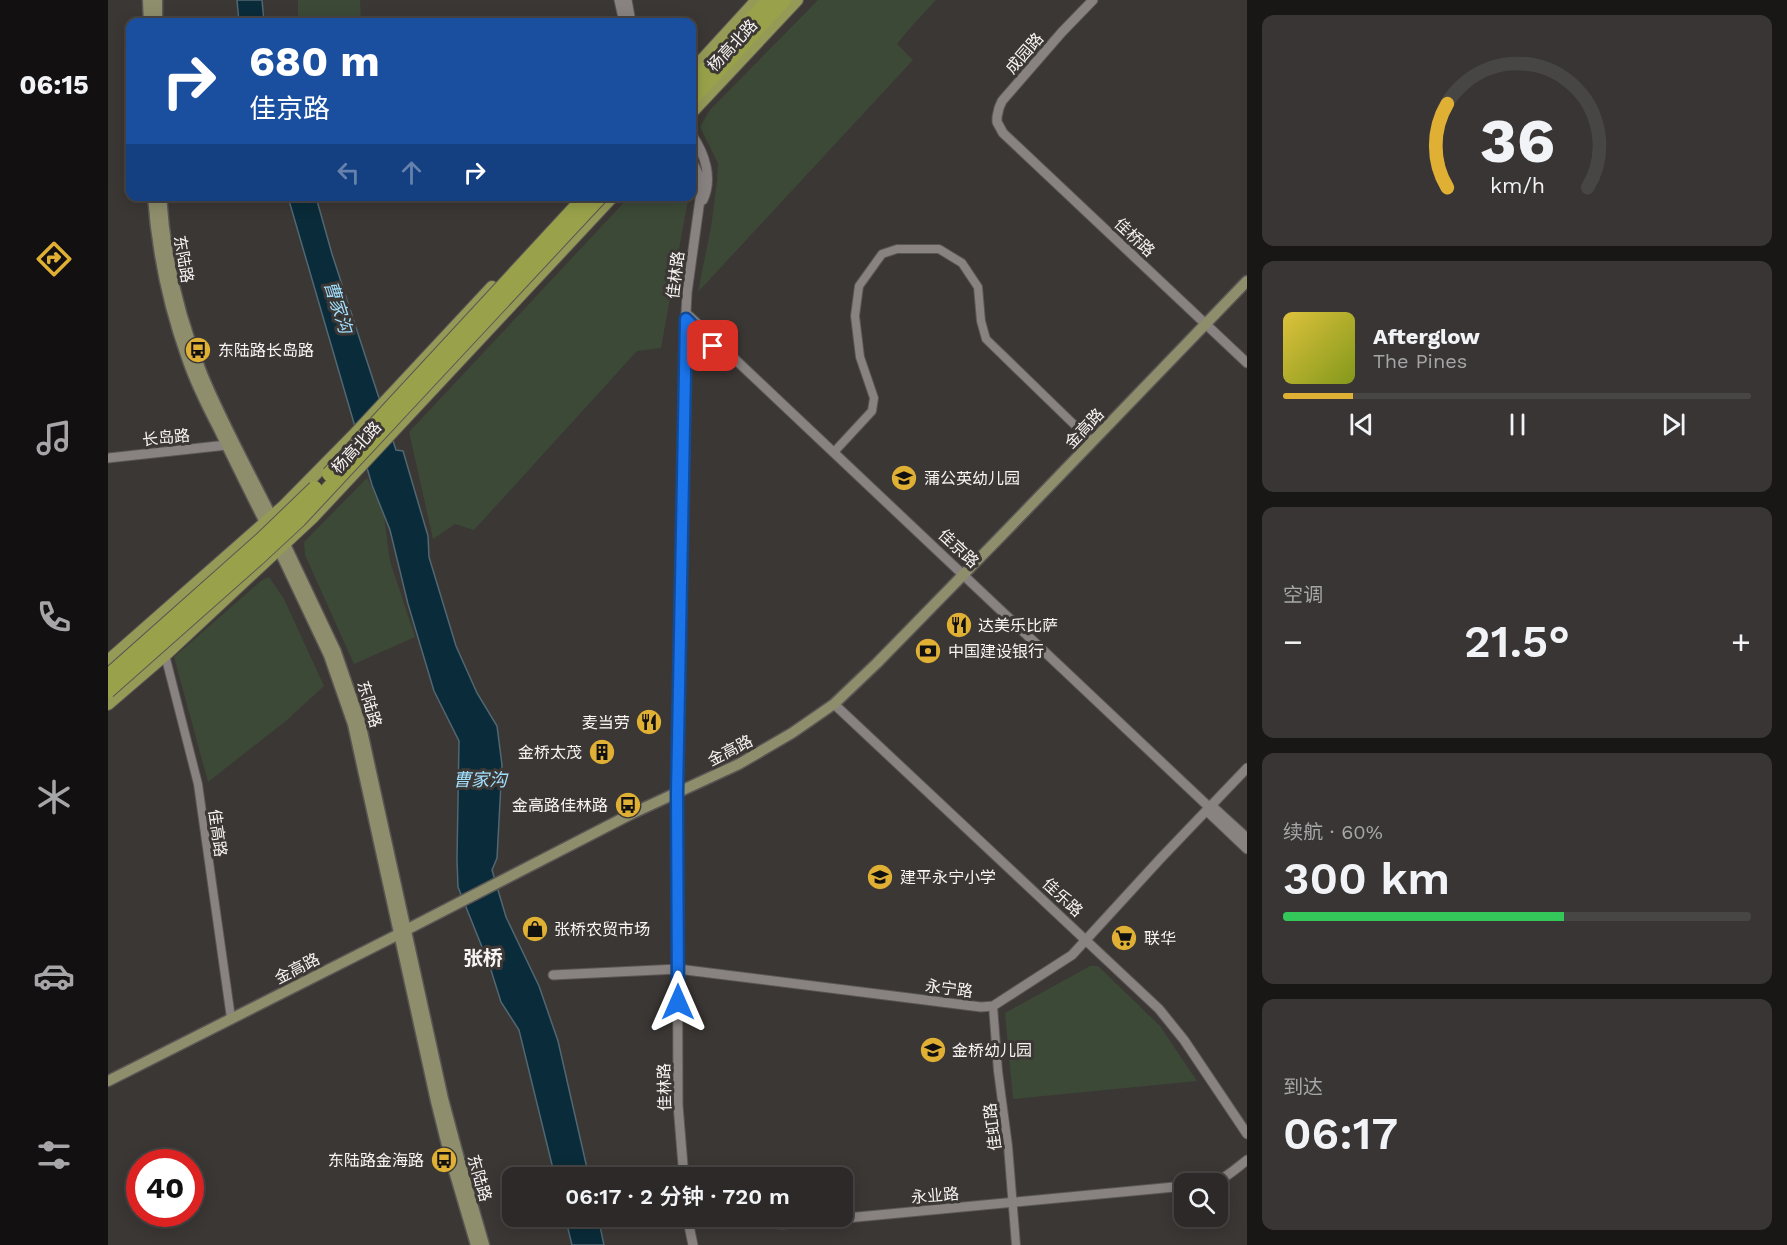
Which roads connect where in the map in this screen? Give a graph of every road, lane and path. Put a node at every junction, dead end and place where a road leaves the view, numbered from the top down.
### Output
1 (148, 0) edge
2 (157, 0) edge
3 (619, 0) edge
4 (627, 0) edge
5 (757, 0) edge
6 (769, 0) edge
7 (784, 0) edge
8 (797, 0) edge
9 (1093, 0) edge
10 (149, 18) edge
11 (157, 18) edge
12 (623, 18) edge
13 (630, 18) edge
14 (696, 67) edge
15 (696, 80) edge
16 (696, 95) edge
17 (696, 108) edge
18 (1002, 133) joint
19 (696, 141) edge
20 (696, 170) edge
21 (154, 201) edge
22 (161, 201) edge
23 (572, 201) edge
24 (581, 201) edge
25 (595, 201) edge
26 (608, 201) edge
27 (700, 205) junction
28 (1247, 281) edge
29 (686, 316) junction
30 (1205, 324) junction
31 (1247, 363) edge
32 (1091, 441) junction
33 (227, 445) junction
34 (834, 452) junction
35 (108, 458) edge
36 (269, 520) junction
37 (282, 547) junction
38 (962, 575) junction
39 (165, 655) junction
40 (108, 661) edge
41 (108, 676) edge
42 (108, 691) edge
43 (108, 704) edge
44 (834, 704) junction
45 (1247, 768) edge
46 (677, 793) junction
47 (1210, 808) junction
48 (1247, 838) edge
49 (1247, 849) edge
50 (402, 932) junction
51 (1087, 940) junction
52 (678, 969) junction
53 (553, 975) dead end
54 (993, 1006) junction
55 (231, 1018) junction
56 (108, 1081) edge
57 (1247, 1134) edge
58 (1247, 1160) edge
59 (683, 1167) edge
60 (1228, 1175) edge
61 (1174, 1187) edge
62 (1012, 1203) junction
63 (853, 1218) edge
64 (689, 1227) edge
65 (476, 1245) edge
66 (484, 1245) edge
67 (693, 1245) edge
68 (1016, 1245) edge

1 - 10 main road
2 - 11 main road
3 - 12 street
4 - 13 street
5 - 14 main road, 杨高北路
6 - 15 highway, 杨高北路
7 - 16 highway, 杨高北路
8 - 17 main road, 杨高北路
9 - 18 street, 成园路
18 - 30 street, 佳桥路
19 - 27 street, 佳林路
20 - 27 street, 佳林路
21 - 33 main road, 东陆路
22 - 36 main road, 东陆路
23 - 36 main road, 杨高北路
24 - 41 highway, 杨高北路, bridge
25 - 42 highway, 杨高北路, bridge
26 - 37 main road, 杨高北路
27 - 29 street, 佳林路
28 - 30 main road, 金高路
29 - 34 street, 佳京路
29 - 38 street, 佳京路
29 - 46 street, 佳林路
30 - 31 street, 佳桥路
30 - 32 main road, 金高路
32 - 34 street
32 - 38 main road, 金高路
33 - 35 street, 长岛路
33 - 36 main road, 东陆路
34 - 38 street, 佳京路
36 - 37 main road, 东陆路
36 - 40 main road, 杨高北路
37 - 39 main road, 杨高北路
37 - 50 main road, 东陆路
38 - 44 main road, 金高路
38 - 47 street, 佳京路
39 - 43 main road, 杨高北路
39 - 55 street, 佳高路
44 - 46 main road, 金高路
44 - 51 street, 佳乐路
45 - 47 street, 永宁路
46 - 50 main road, 金高路
46 - 52 street, 佳林路
47 - 48 street, 佳京路
47 - 49 street, 佳京路
47 - 51 street, 永宁路
50 - 55 main road, 金高路
50 - 65 main road, 东陆路
50 - 66 main road, 东陆路
51 - 54 street, 永宁路
51 - 57 street, 佳乐路
52 - 53 street, 永宁路
52 - 54 street, 永宁路
52 - 59 street, 佳林路
54 - 62 street, 佳虹路
55 - 56 main road, 金高路
58 - 60 street
61 - 62 street, 永业路
62 - 63 street, 永业路
62 - 68 street, 佳虹路
64 - 67 street

